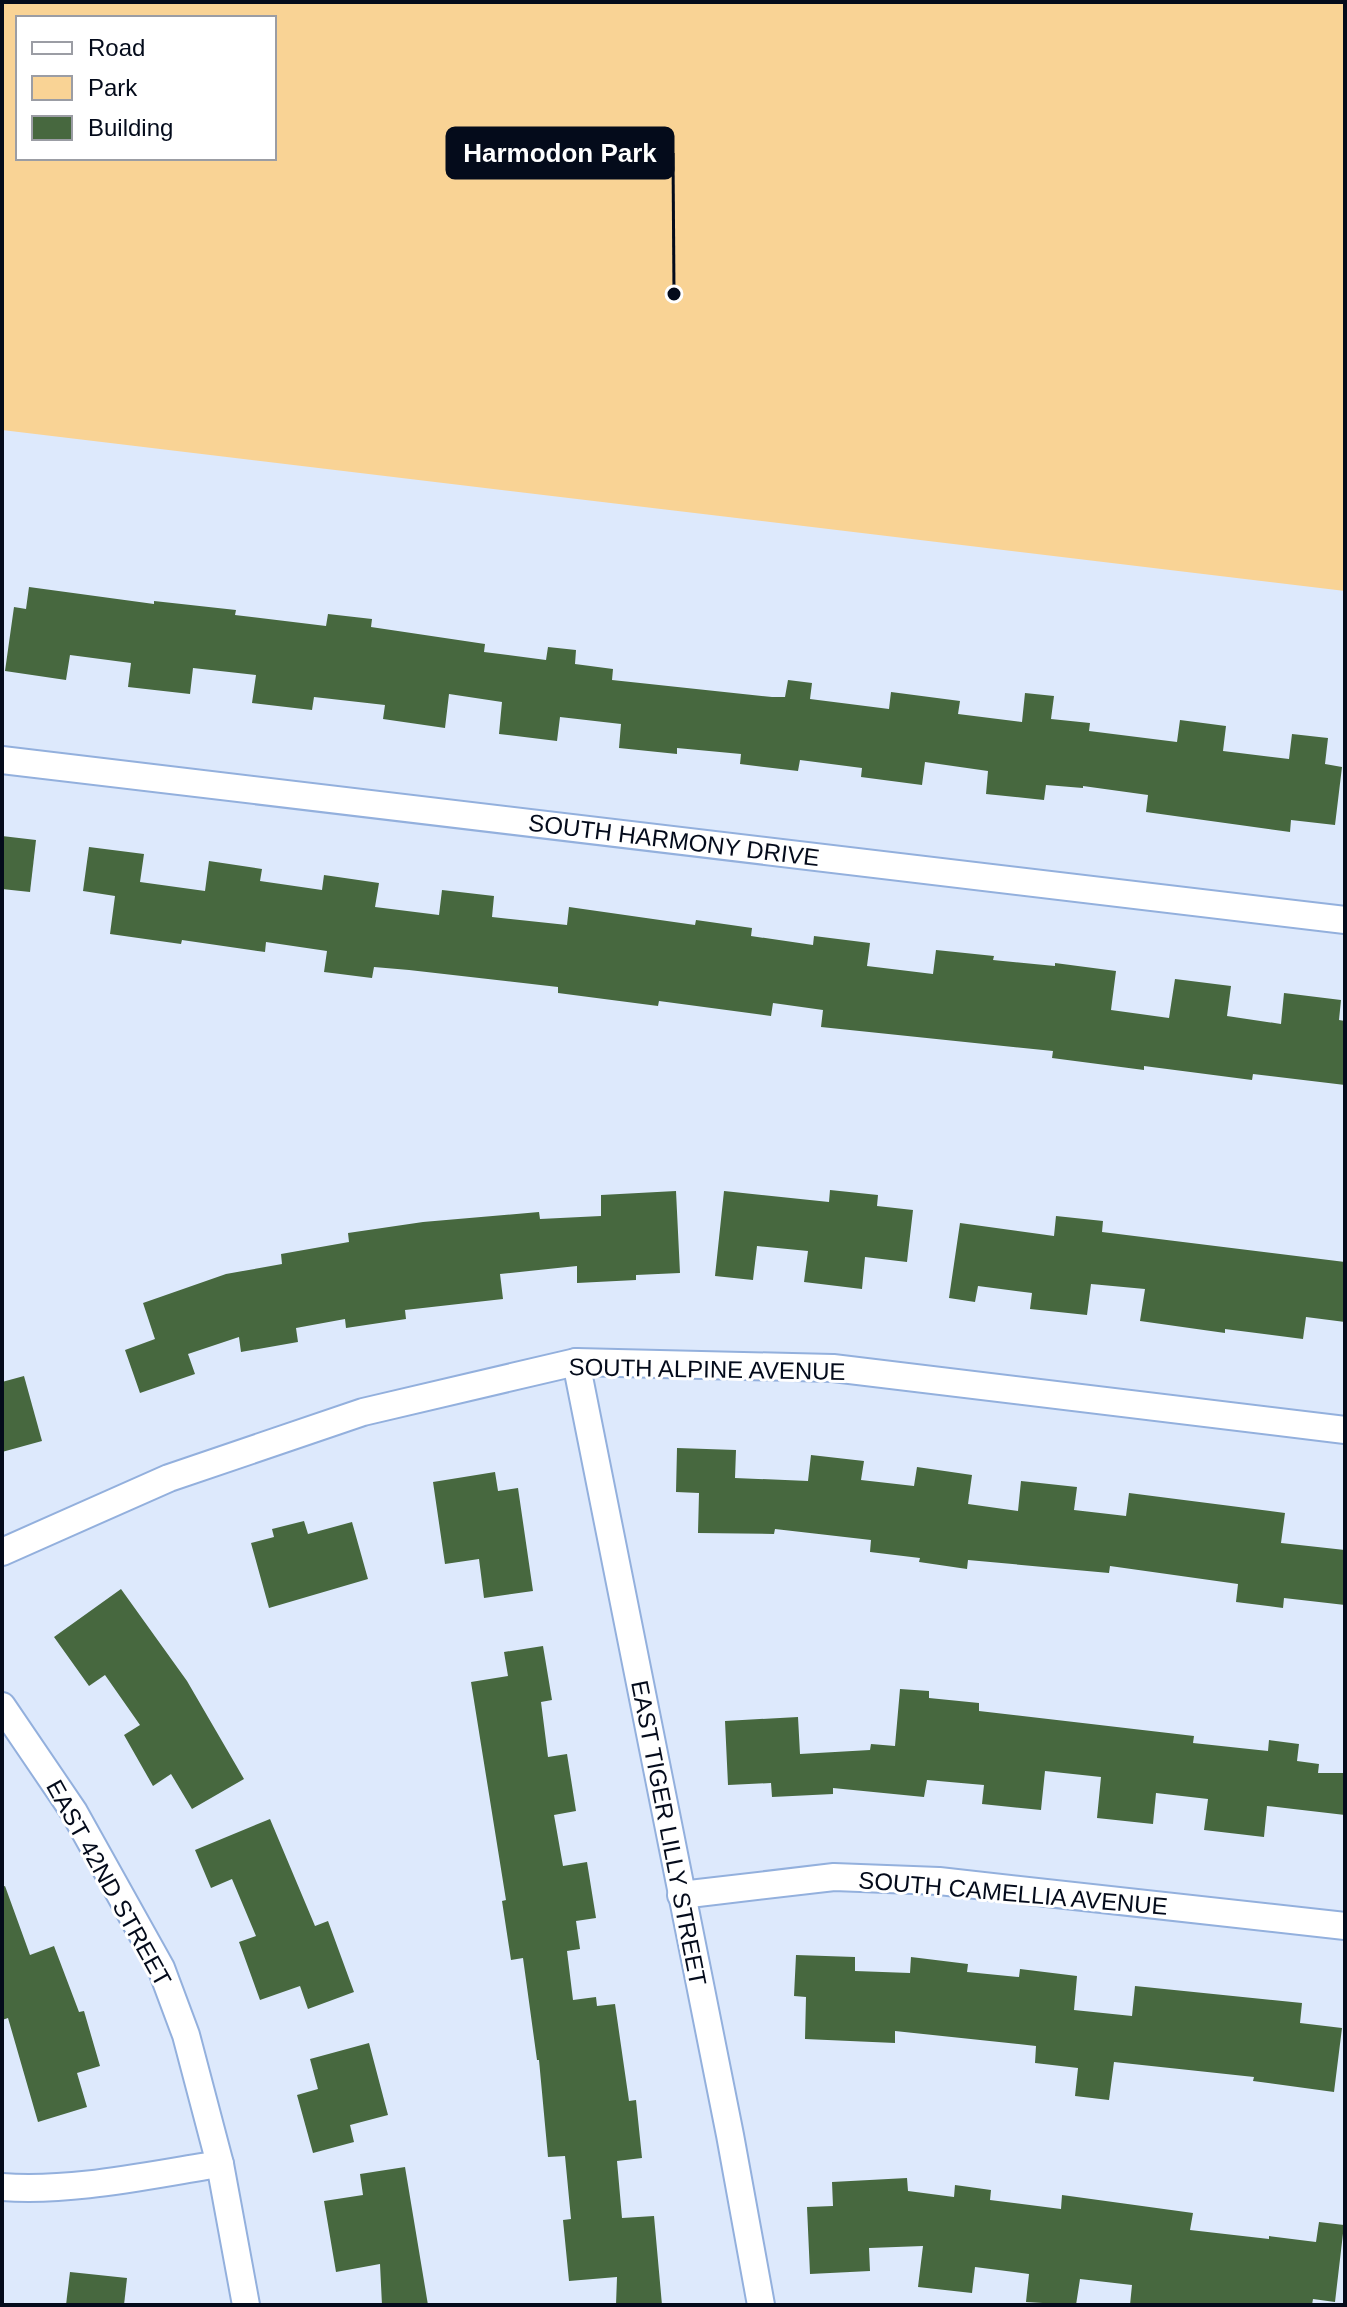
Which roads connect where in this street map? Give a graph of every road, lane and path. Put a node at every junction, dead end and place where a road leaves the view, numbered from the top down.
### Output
1 (2, 760) edge
2 (1345, 920) edge
3 (576, 1362) junction
4 (1345, 1430) edge
5 (2, 1552) edge
6 (2, 1706) edge
7 (681, 1895) junction
8 (1345, 1926) edge
9 (220, 2164) junction
10 (2, 2187) edge
11 (246, 2305) edge
12 (761, 2305) edge

1 - 2 street, SOUTH HARMONY DRIVE
3 - 4 street, SOUTH ALPINE AVENUE
3 - 5 street, SOUTH ALPINE AVENUE
3 - 7 street, EAST TIGER LILLY STREET
6 - 9 street, EAST 42ND STREET
7 - 8 street, SOUTH CAMELLIA AVENUE
7 - 12 street, EAST TIGER LILLY STREET
9 - 10 street
9 - 11 street, EAST 42ND STREET

